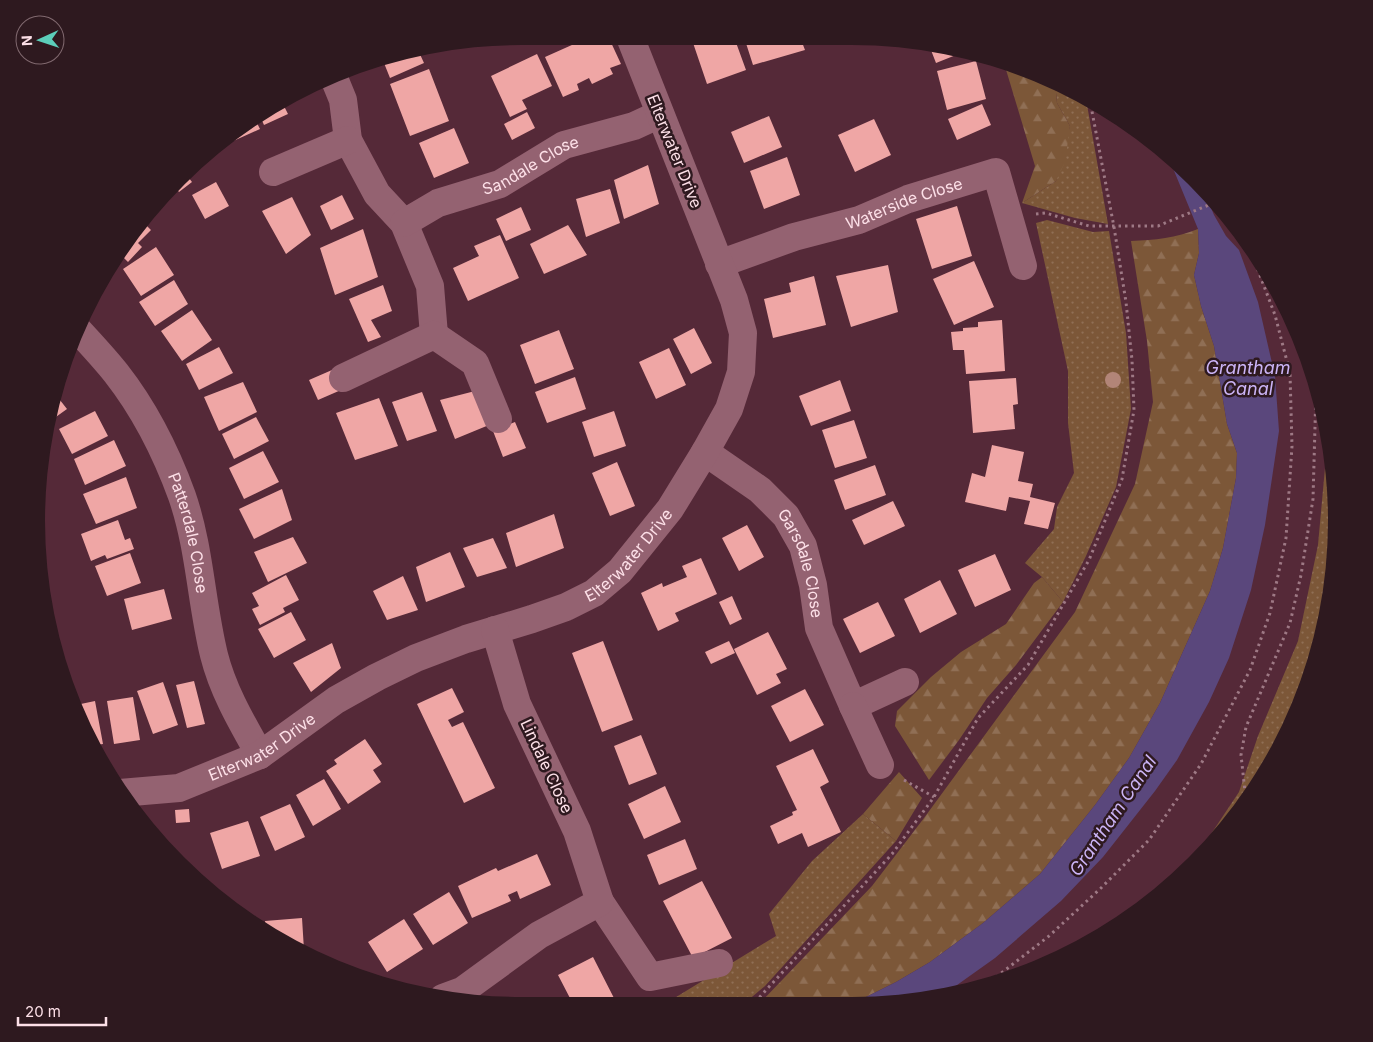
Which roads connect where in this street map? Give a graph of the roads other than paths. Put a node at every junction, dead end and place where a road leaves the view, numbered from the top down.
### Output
1 (633, 45) edge
2 (336, 82) edge
3 (660, 114) junction
4 (348, 140) junction
5 (273, 172) dead end
6 (404, 223) junction
7 (720, 264) junction
8 (1023, 266) dead end
9 (83, 335) edge
10 (434, 335) junction
11 (343, 378) dead end
12 (498, 419) dead end
13 (705, 452) junction
14 (495, 630) junction
15 (905, 682) dead end
16 (853, 706) junction
17 (260, 755) junction
18 (880, 766) road end
19 (130, 792) edge
20 (600, 902) junction
21 (719, 963) dead end
22 (457, 993) edge

1 - 3 street, Elterwater Drive
2 - 4 street
3 - 6 street, Sandale Close
3 - 7 street, Elterwater Drive
4 - 5 street
4 - 6 street
6 - 10 street
7 - 8 street, Waterside Close
7 - 13 street, Elterwater Drive
9 - 17 street, Patterdale Close
10 - 11 street
10 - 12 street
13 - 14 street, Elterwater Drive
13 - 16 street, Garsdale Close
14 - 17 street, Elterwater Drive
14 - 20 street, Lindale Close
15 - 16 street
16 - 18 street, Garsdale Close
17 - 19 street, Elterwater Drive
20 - 21 street, Lindale Close
20 - 22 street

